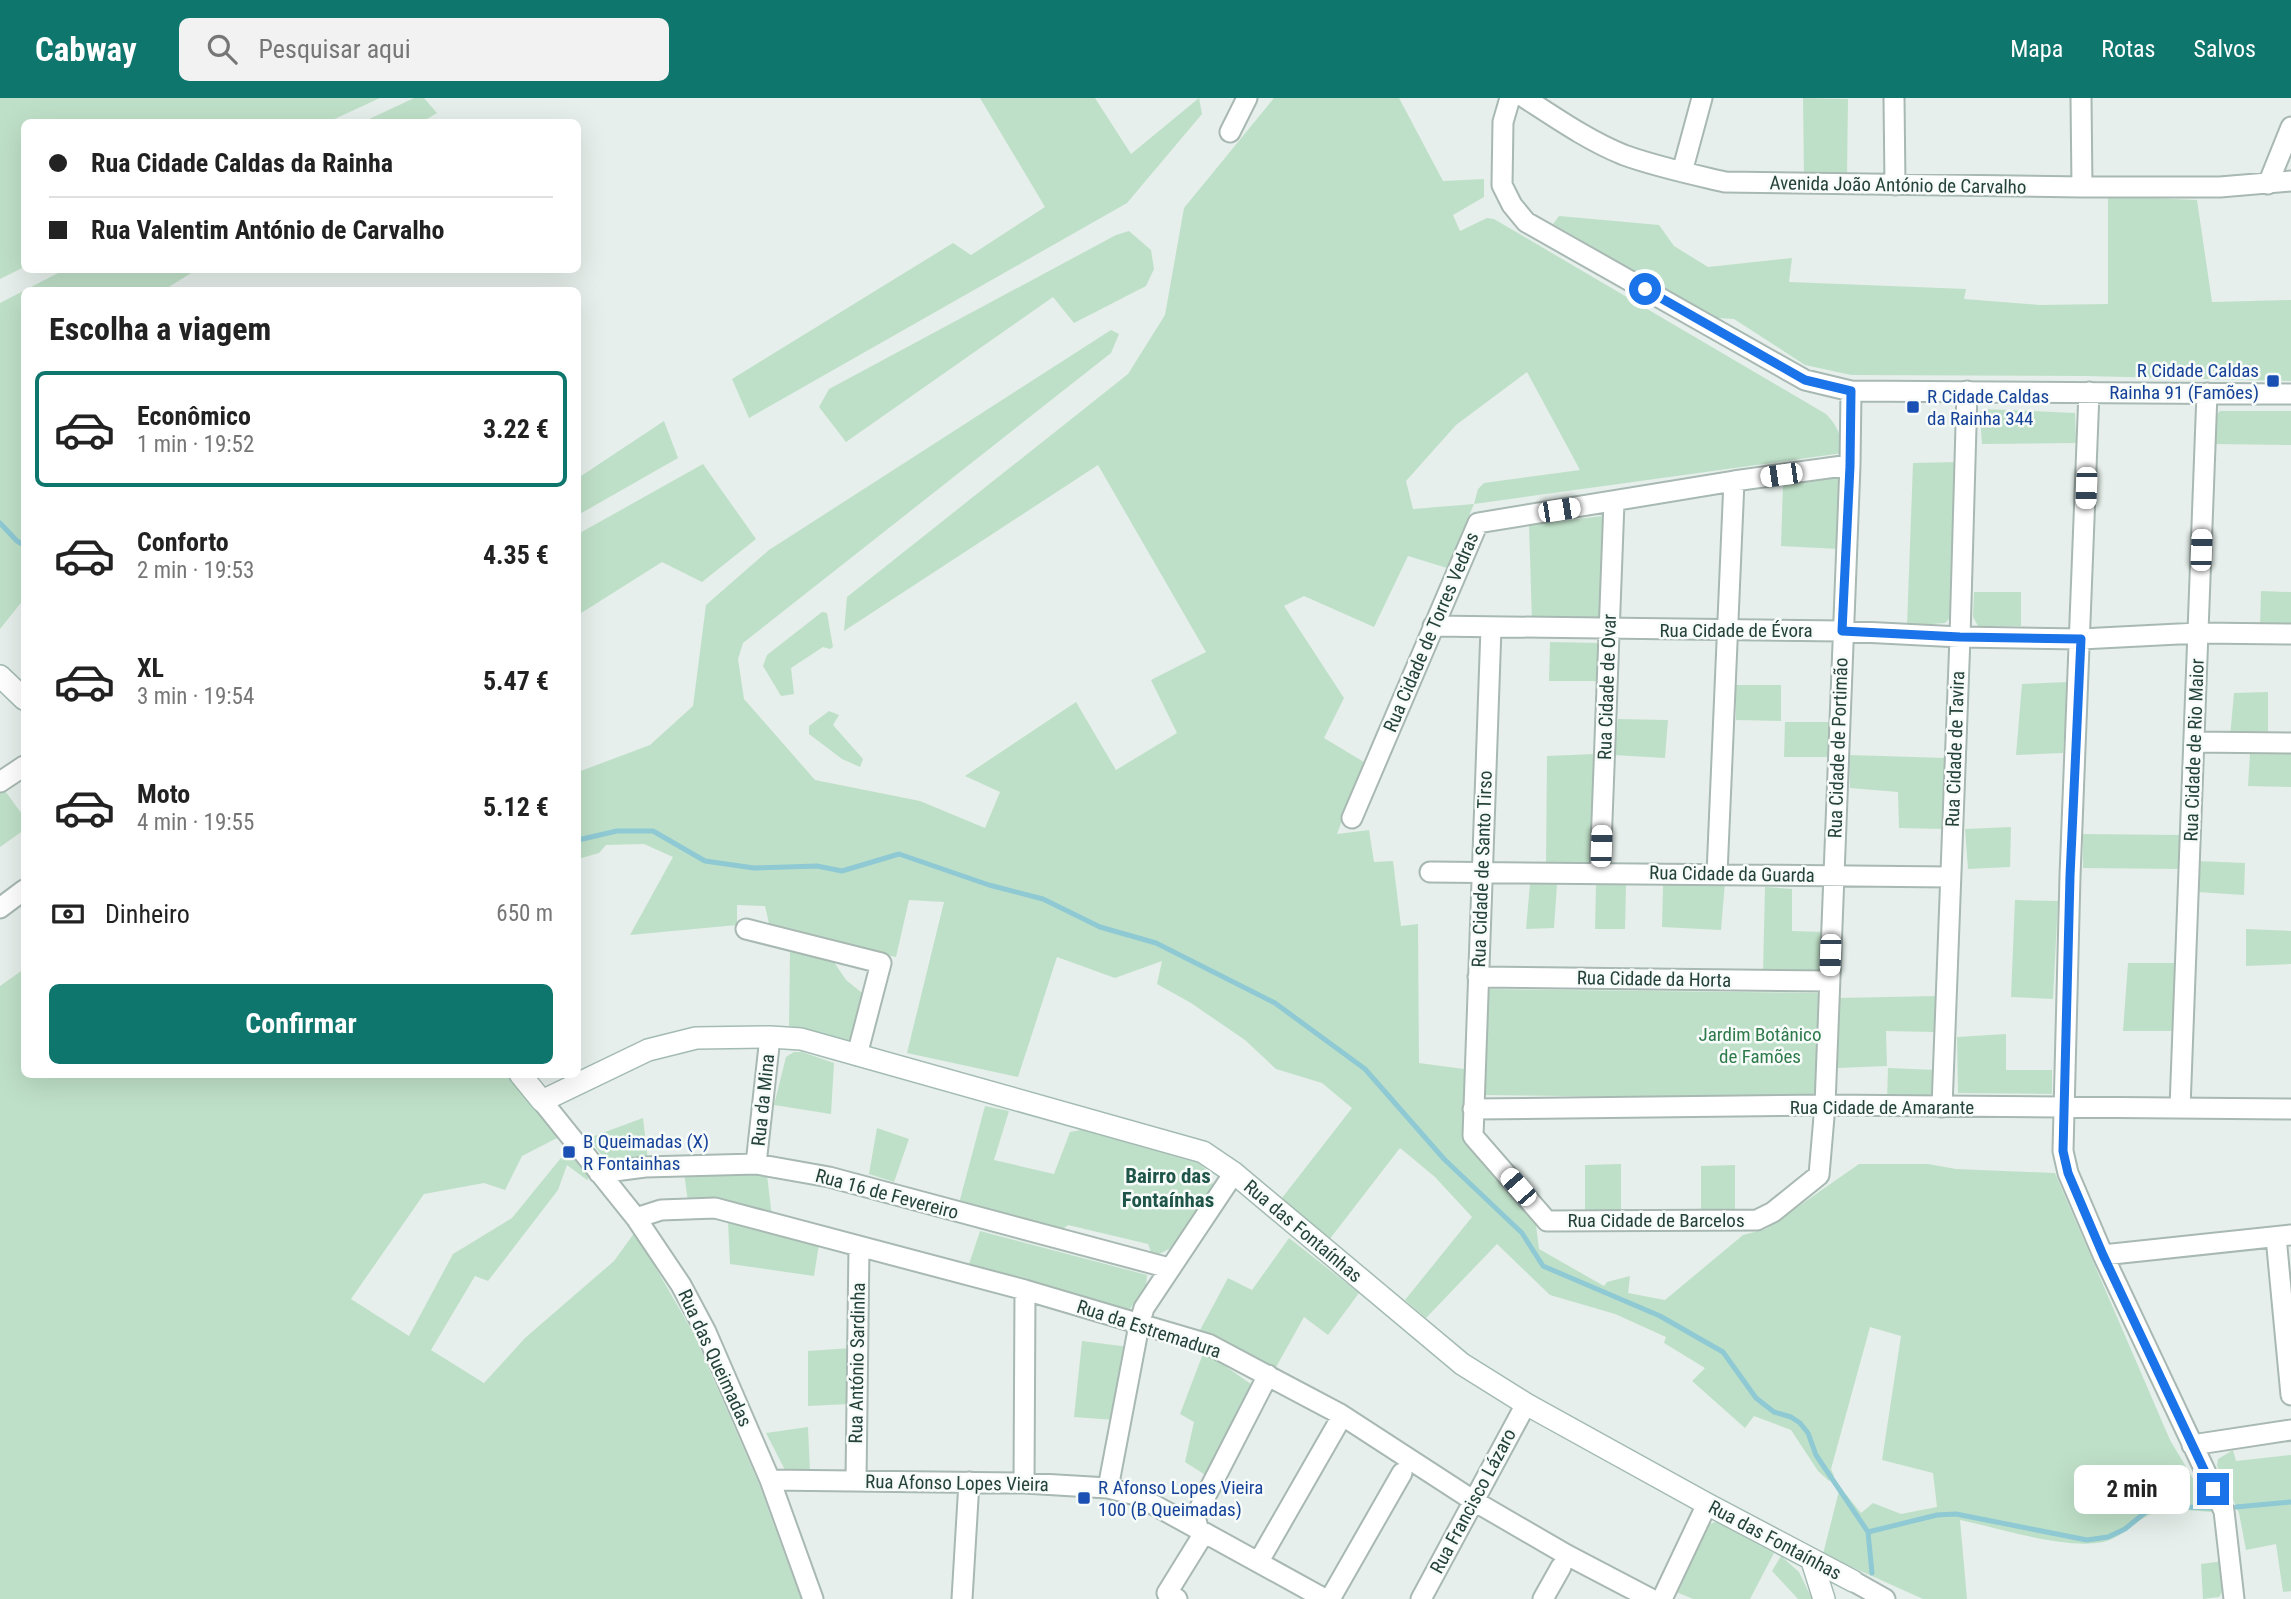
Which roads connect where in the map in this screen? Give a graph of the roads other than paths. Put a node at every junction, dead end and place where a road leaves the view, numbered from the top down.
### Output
1 (1247, 98) edge
2 (1510, 98) edge
3 (1524, 98) edge
4 (1702, 98) edge
5 (1894, 98) edge
6 (2081, 98) edge
7 (2291, 127) edge
8 (1230, 132) dead end
9 (1682, 172) junction
10 (2291, 181) edge
11 (2268, 184) junction
12 (1895, 185) junction
13 (2082, 187) junction
14 (1851, 391) junction
15 (1967, 391) junction
16 (2089, 392) junction
17 (2207, 393) junction
18 (2291, 394) edge
19 (1850, 466) junction
20 (1734, 481) junction
21 (1614, 502) junction
22 (1433, 626) junction
23 (1491, 628) junction
24 (1609, 629) junction
25 (1728, 630) junction
26 (1842, 631) junction
27 (2198, 634) junction
28 (2291, 634) edge
29 (1960, 637) junction
30 (2081, 639) junction
31 (0, 676) edge
32 (21, 696) edge
33 (2194, 742) junction
34 (2291, 743) edge
35 (21, 768) edge
36 (0, 782) edge
37 (1352, 818) dead end
38 (1482, 871) junction
39 (1430, 872) dead end
40 (1600, 873) junction
41 (1717, 874) junction
42 (1833, 876) junction
43 (1950, 877) junction
44 (21, 892) edge
45 (0, 908) edge
46 (746, 929) dead end
47 (1478, 977) junction
48 (1829, 981) junction
49 (770, 1037) junction
50 (858, 1055) junction
51 (523, 1078) edge
52 (542, 1101) junction
53 (1825, 1105) junction
54 (1942, 1107) junction
55 (2064, 1108) junction
56 (2180, 1108) junction
57 (1473, 1109) junction
58 (2291, 1109) edge
59 (756, 1164) junction
60 (599, 1173) junction
61 (1234, 1173) junction
62 (636, 1218) junction
63 (2283, 1236) edge
64 (859, 1246) junction
65 (2103, 1255) junction
66 (1169, 1268) junction
67 (1025, 1290) junction
68 (1139, 1325) junction
69 (1268, 1375) junction
70 (2291, 1395) edge
71 (1526, 1404) junction
72 (1337, 1425) dead end
73 (2291, 1430) edge
74 (2192, 1445) junction
75 (1402, 1473) dead end
76 (770, 1480) junction
77 (856, 1481) junction
78 (969, 1482) junction
79 (1024, 1483) junction
80 (1108, 1488) junction
81 (1474, 1501) junction
82 (1707, 1504) junction
83 (1199, 1528) junction
84 (1259, 1561) junction
85 (1812, 1561) junction
86 (1561, 1567) dead end
87 (1853, 1581) junction
88 (813, 1599) edge
89 (962, 1599) edge
90 (1177, 1599) edge
91 (1328, 1599) edge
92 (1421, 1599) edge
93 (1543, 1599) edge
94 (1651, 1599) edge
95 (1662, 1599) edge
96 (1827, 1599) edge
97 (1885, 1599) edge
98 (2234, 1599) edge

1 - 8 street
2 - 14 street
3 - 9 street, Avenida João António de Carvalho
4 - 9 street
5 - 12 street
6 - 13 street
7 - 11 street
9 - 12 street, Avenida João António de Carvalho
10 - 11 street, Avenida João António de Carvalho
11 - 13 street, Avenida João António de Carvalho
12 - 13 street, Avenida João António de Carvalho
14 - 15 street
14 - 19 street, Rua Cidade de Portimão
15 - 16 street
15 - 29 street, Rua Cidade de Tavira
16 - 17 street
16 - 30 street
17 - 18 street
17 - 27 street, Rua Cidade de Rio Maior
19 - 20 street, Rua Cidade de Torres Vedras
19 - 26 street, Rua Cidade de Portimão
20 - 21 street, Rua Cidade de Torres Vedras
20 - 25 street
21 - 22 street, Rua Cidade de Torres Vedras
21 - 24 street, Rua Cidade de Ovar
22 - 23 street, Rua Cidade de Évora
22 - 37 street, Rua Cidade de Torres Vedras
23 - 24 street, Rua Cidade de Évora
23 - 38 street, Rua Cidade de Santo Tirso
24 - 25 street, Rua Cidade de Évora
24 - 40 street, Rua Cidade de Ovar
25 - 26 street, Rua Cidade de Évora
25 - 41 street
26 - 29 street, Rua Cidade de Évora
26 - 42 street, Rua Cidade de Portimão
27 - 28 street, Rua Cidade de Évora
27 - 30 street, Rua Cidade de Évora
27 - 33 street, Rua Cidade de Rio Maior
29 - 30 street, Rua Cidade de Évora
29 - 43 street, Rua Cidade de Tavira
30 - 55 street
31 - 32 street
33 - 34 street
33 - 56 street, Rua Cidade de Rio Maior
35 - 36 street
38 - 39 street, Rua Cidade da Guarda
38 - 40 street, Rua Cidade da Guarda
38 - 47 street, Rua Cidade de Santo Tirso
40 - 41 street, Rua Cidade da Guarda
41 - 42 street, Rua Cidade da Guarda
42 - 43 street, Rua Cidade da Guarda
42 - 48 street, Rua Cidade de Portimão
43 - 54 street, Rua Cidade de Tavira
44 - 45 street
46 - 50 street
47 - 48 street, Rua Cidade da Horta
47 - 57 street, Rua Cidade de Santo Tirso
48 - 53 street, Rua Cidade de Portimão
49 - 50 street, Rua das Fontaínhas
49 - 52 street, Rua das Fontaínhas
49 - 59 street, Rua da Mina
50 - 61 street, Rua das Fontaínhas
51 - 52 street, Rua das Queimadas
52 - 60 street, Rua das Queimadas
53 - 54 street, Rua Cidade de Amarante
53 - 57 street, Rua Cidade de Amarante
53 - 57 street, Rua Cidade de Barcelos
54 - 55 street, Rua Cidade de Amarante
55 - 56 street, Rua Cidade de Amarante
55 - 65 street
56 - 58 street, Rua Cidade de Amarante
59 - 60 street, Rua 16 de Fevereiro
59 - 66 street, Rua 16 de Fevereiro
60 - 62 street, Rua das Queimadas
61 - 66 street
61 - 71 street, Rua das Fontaínhas
62 - 64 street, Rua da Estremadura
62 - 76 street, Rua das Queimadas
63 - 65 street
63 - 70 street
64 - 67 street, Rua da Estremadura
64 - 77 street, Rua António Sardinha
65 - 74 street
66 - 68 street
67 - 68 street, Rua da Estremadura
67 - 79 street
68 - 69 street, Rua da Estremadura
68 - 80 street
69 - 81 street, Rua da Estremadura
69 - 83 street
71 - 81 street, Rua Francisco Lázaro
71 - 82 street, Rua das Fontaínhas
72 - 84 street
73 - 74 street
74 - 98 street
75 - 91 street
76 - 77 street, Rua Afonso Lopes Vieira
76 - 88 street, Rua das Queimadas
77 - 78 street, Rua Afonso Lopes Vieira
78 - 79 street, Rua Afonso Lopes Vieira
78 - 89 street
79 - 80 street, Rua Afonso Lopes Vieira
80 - 83 street, Rua Afonso Lopes Vieira
81 - 92 street, Rua Francisco Lázaro
81 - 94 street, Rua da Estremadura
82 - 85 street, Rua das Fontaínhas
82 - 95 street
83 - 84 street, Rua Afonso Lopes Vieira
83 - 90 street
84 - 91 street, Rua Afonso Lopes Vieira
85 - 87 street, Rua das Fontaínhas
85 - 96 street
86 - 93 street
87 - 96 street
87 - 97 street, Rua das Fontaínhas

